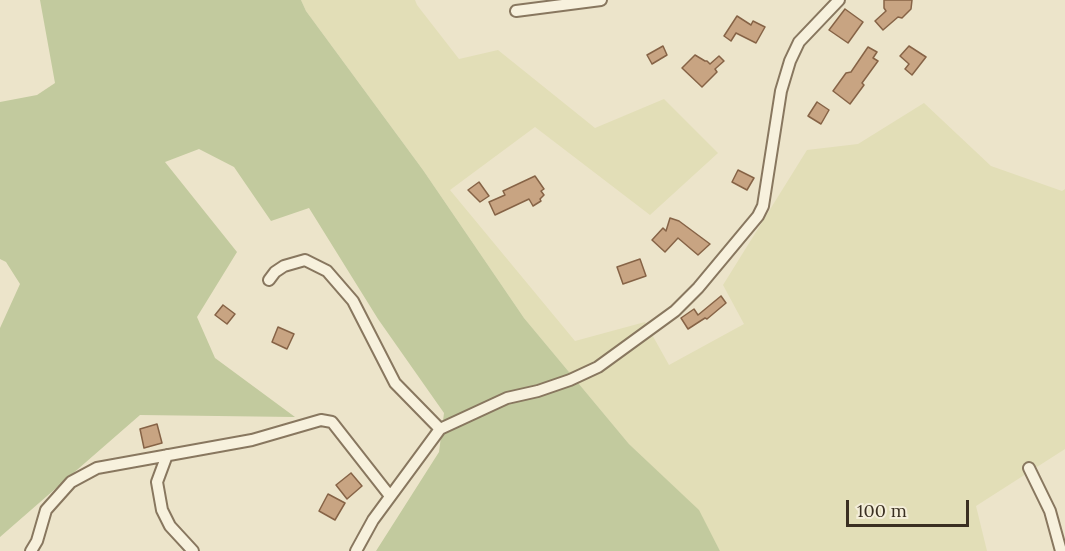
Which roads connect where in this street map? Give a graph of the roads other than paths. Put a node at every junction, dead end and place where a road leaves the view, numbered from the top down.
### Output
1 (601, 0) edge
2 (839, 0) edge
3 (516, 11) dead end
4 (269, 280) dead end
5 (440, 429) junction
6 (167, 455) junction
7 (1029, 468) dead end
8 (390, 496) junction
9 (31, 551) edge
10 (193, 551) edge
11 (356, 551) edge
12 (1061, 551) edge

1 - 3 street
2 - 5 street
4 - 5 street
5 - 8 street
6 - 8 street
6 - 9 street
6 - 10 street
7 - 12 street
8 - 11 street

